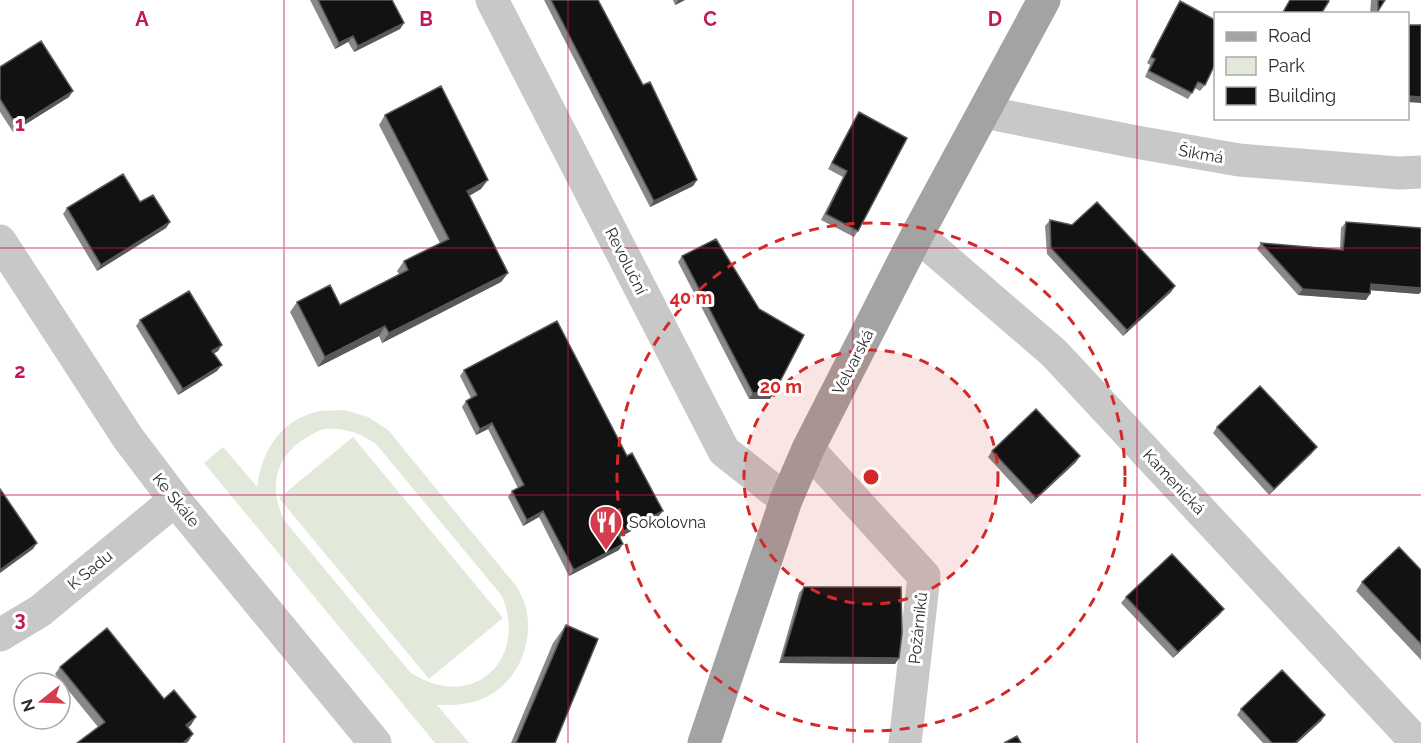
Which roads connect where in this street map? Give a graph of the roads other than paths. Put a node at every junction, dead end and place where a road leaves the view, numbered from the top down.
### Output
1 (492, 0) edge
2 (1044, 0) edge
3 (984, 112) junction
4 (1421, 172) edge
5 (917, 235) junction
6 (0, 241) edge
7 (808, 449) junction
8 (175, 500) junction
9 (786, 500) junction
10 (0, 635) edge
11 (375, 743) edge
12 (704, 743) edge
13 (905, 743) edge
14 (1418, 743) edge

1 - 9 street, Revoluční
2 - 3 main road, Velvarská
3 - 4 street, Šikmá
3 - 5 main road, Velvarská
5 - 7 main road, Velvarská
5 - 14 street, Kamenická
6 - 8 street, Ke Skále
7 - 9 main road, Velvarská
7 - 13 street, Požárníků
8 - 10 street, K Sadu
8 - 11 street, Ke Skále
9 - 12 main road, Velvarská

